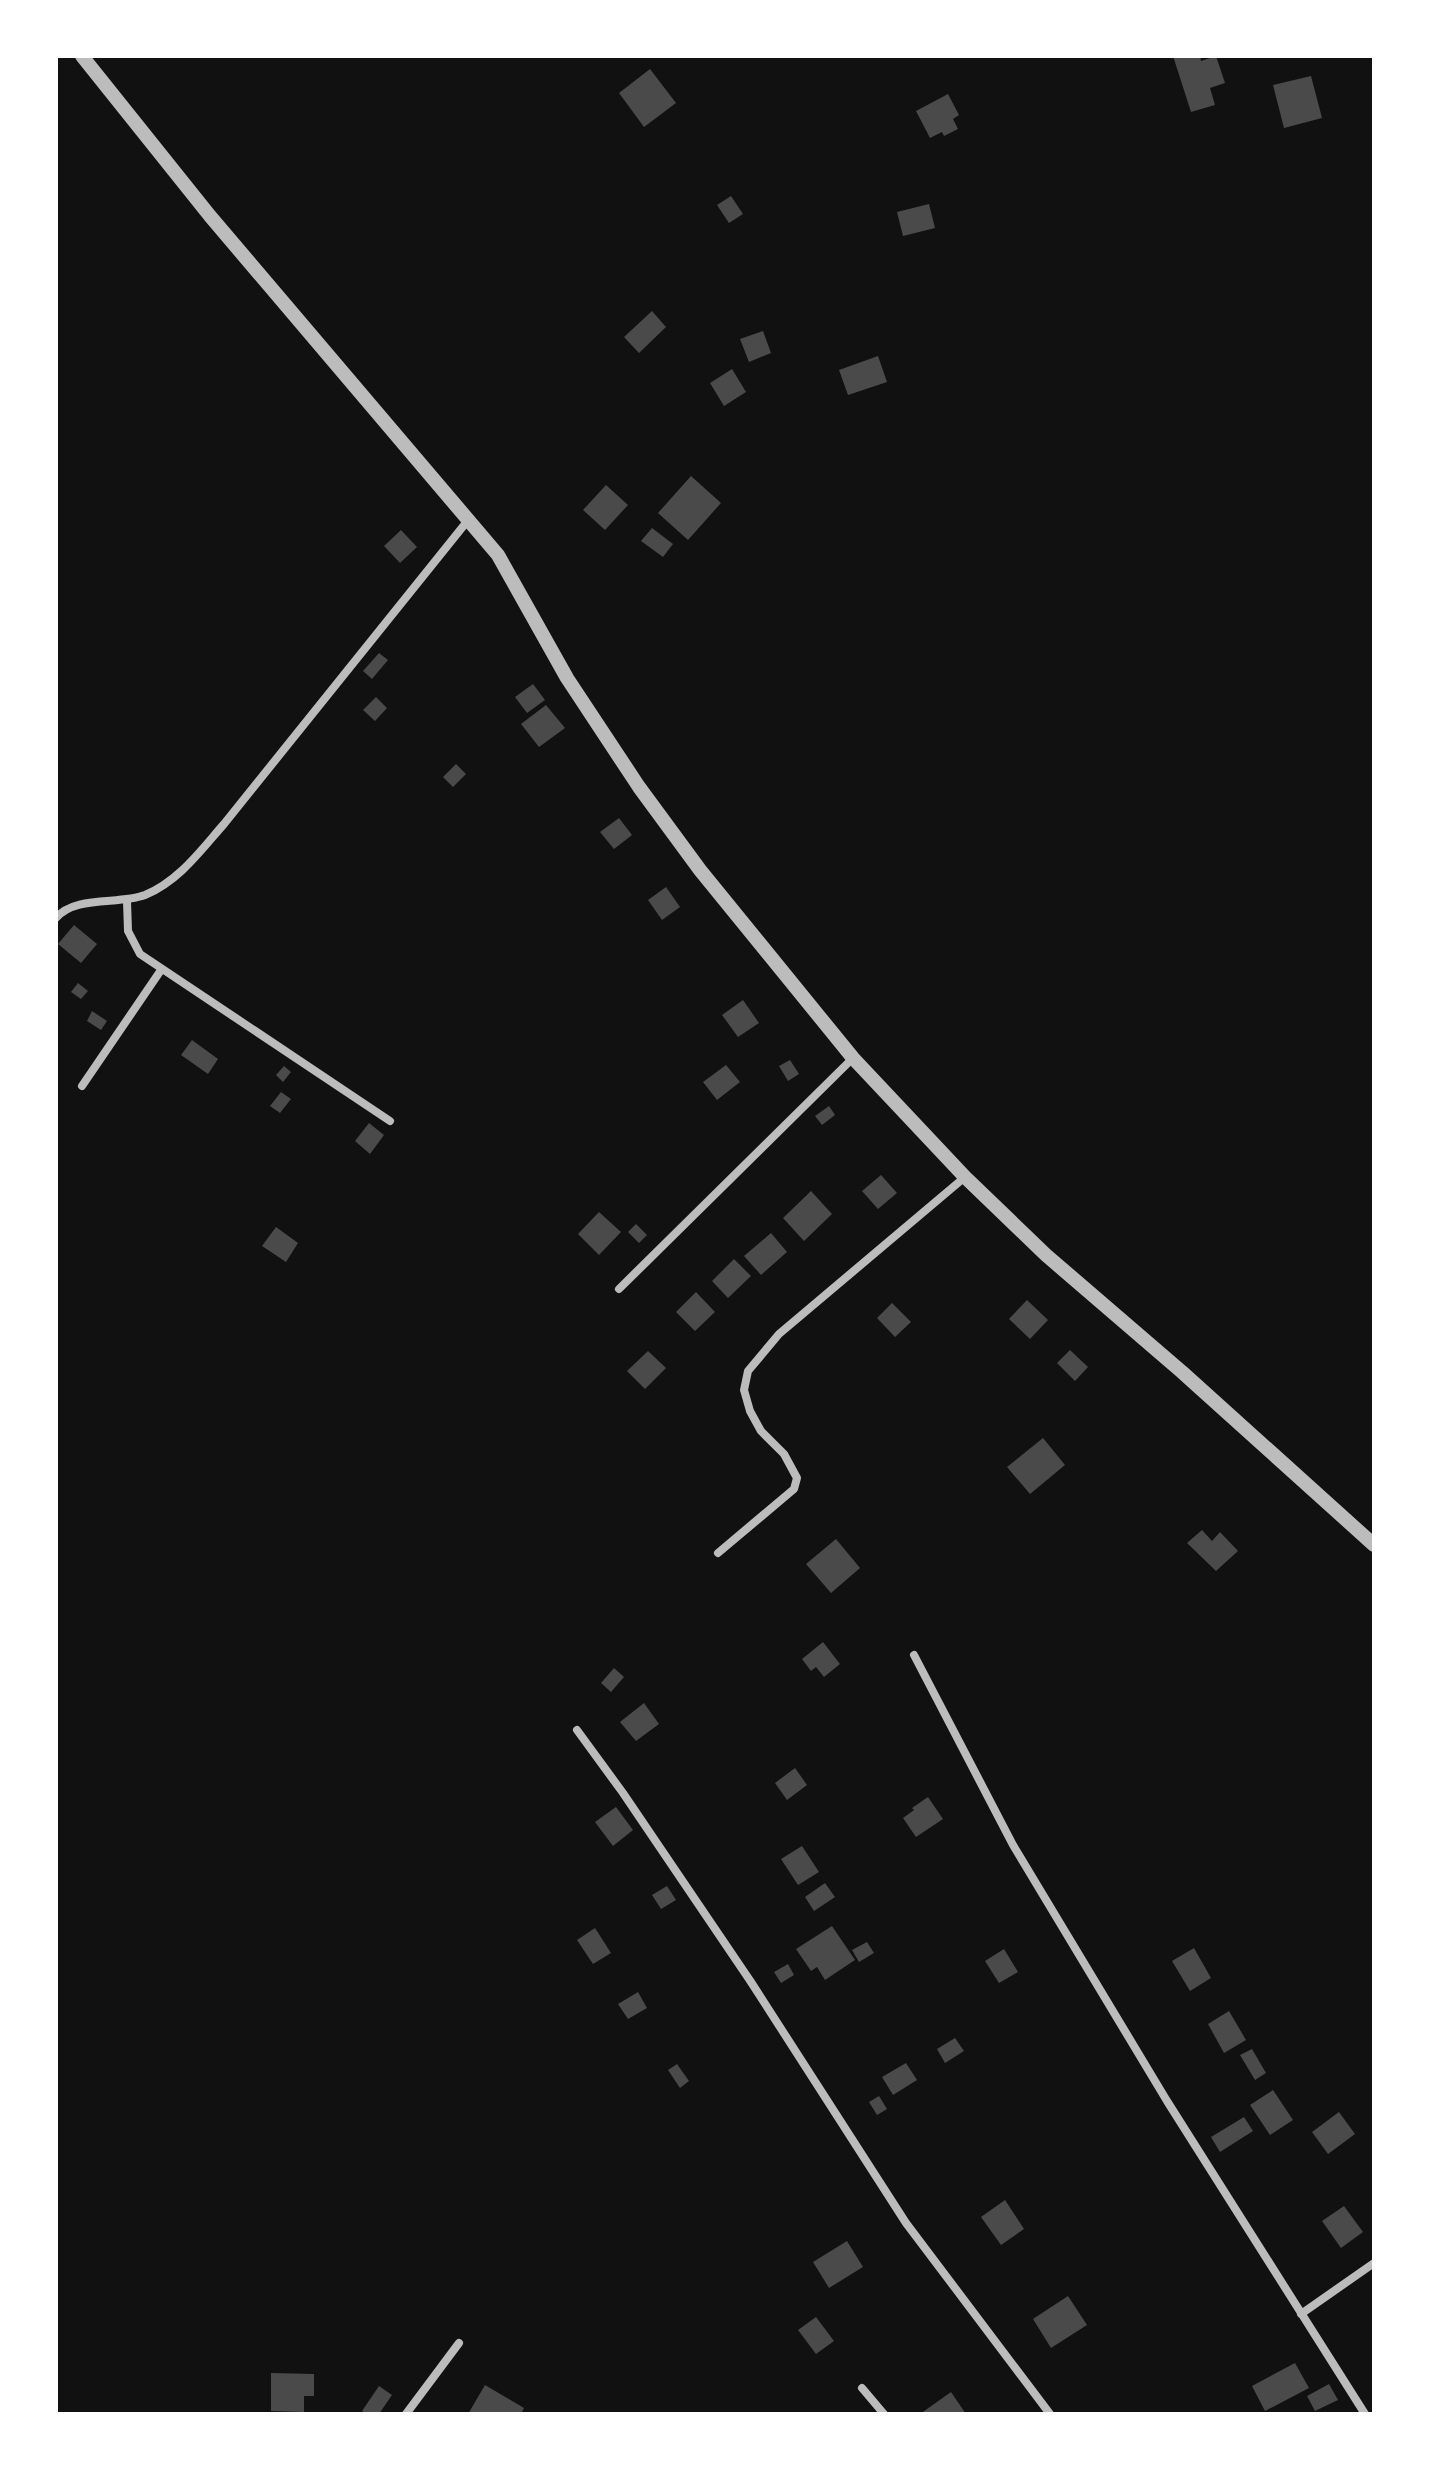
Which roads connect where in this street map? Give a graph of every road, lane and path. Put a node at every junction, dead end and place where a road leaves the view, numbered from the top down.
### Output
1 (82, 56) edge
2 (469, 519) junction
3 (127, 901) junction
4 (56, 918) edge
5 (161, 970) junction
6 (853, 1058) junction
7 (82, 1086) dead end
8 (390, 1121) dead end
9 (965, 1177) junction
10 (619, 1289) dead end
11 (1374, 1545) edge
12 (718, 1553) dead end
13 (914, 1655) dead end
14 (577, 1730) dead end
15 (1374, 2263) edge
16 (1301, 2314) junction
17 (459, 2343) dead end
18 (862, 2388) dead end
19 (406, 2414) edge
20 (884, 2414) edge
21 (1050, 2414) edge
22 (1365, 2414) edge

1 - 2 street
2 - 3 street
2 - 6 street
3 - 4 street
3 - 5 street
5 - 7 street
5 - 8 street
6 - 9 street
6 - 10 street
9 - 11 street
9 - 12 street
13 - 16 street
14 - 21 street
15 - 16 street
16 - 22 street
17 - 19 street
18 - 20 street

